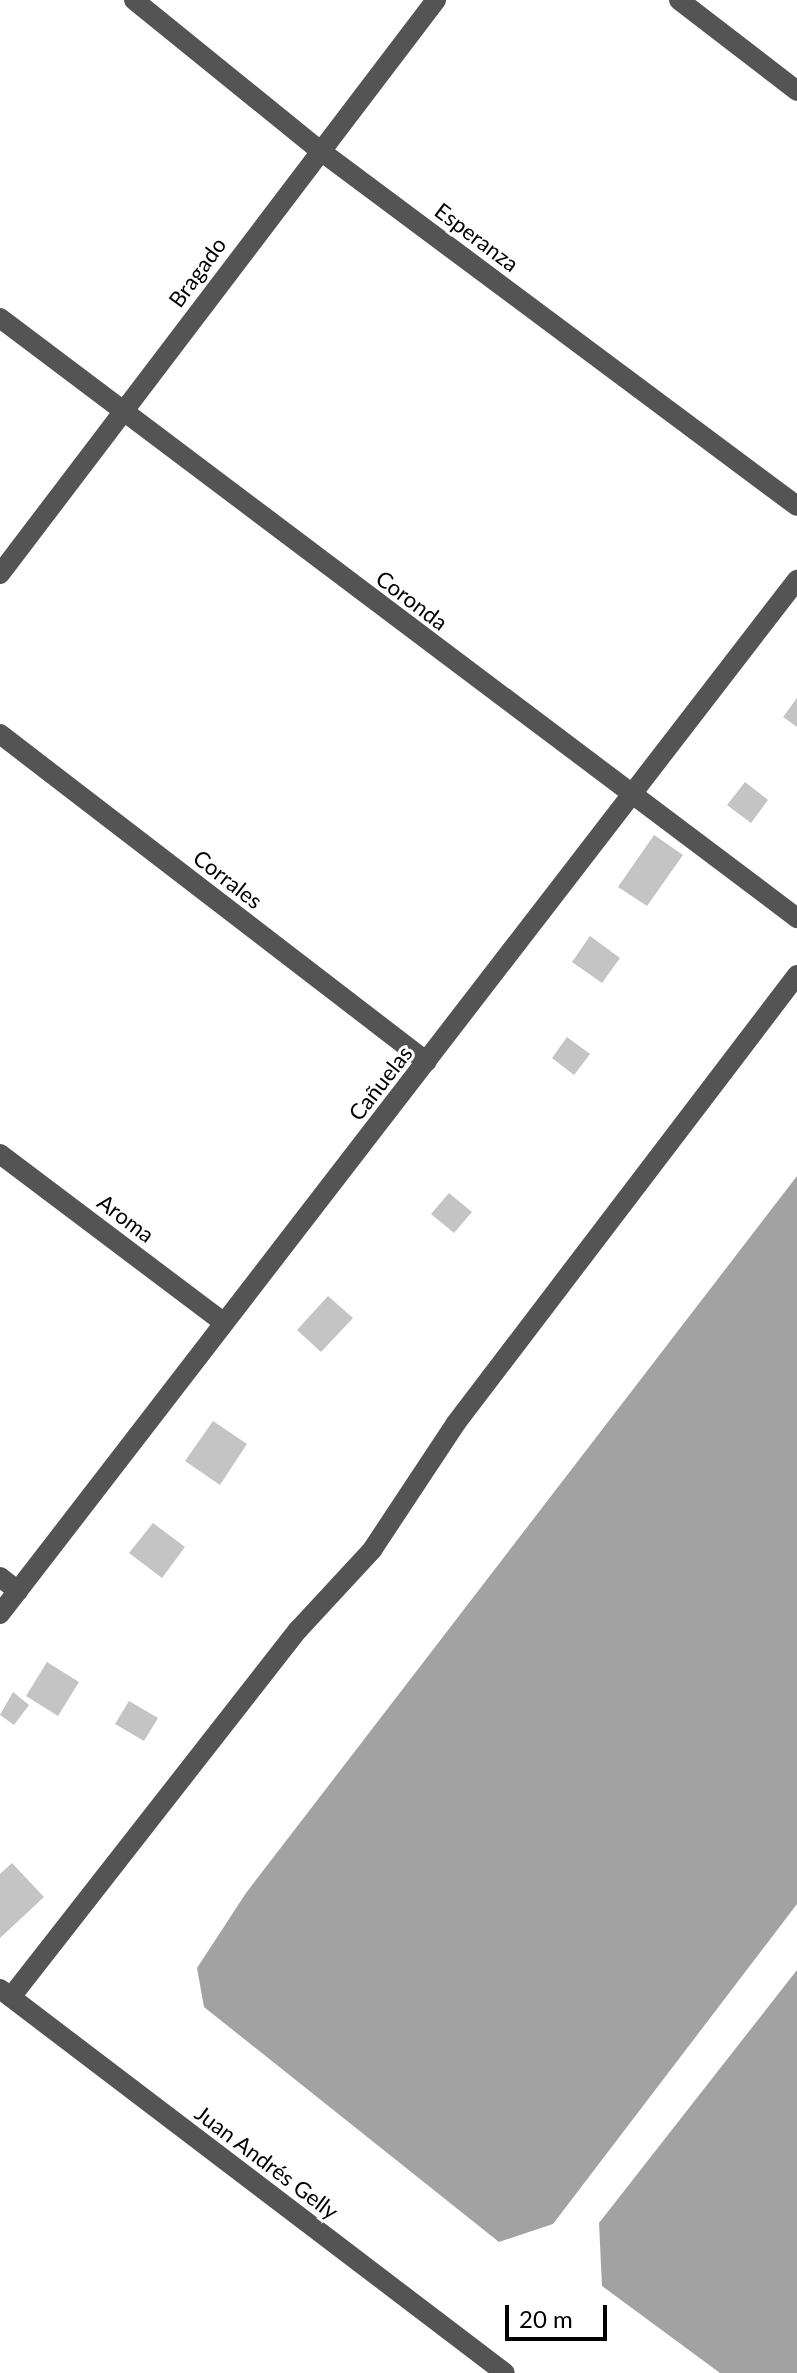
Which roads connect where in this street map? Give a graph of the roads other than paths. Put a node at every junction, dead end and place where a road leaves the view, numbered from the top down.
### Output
1 (134, 0) edge
2 (436, 0) edge
3 (679, 0) edge
4 (797, 91) edge
5 (318, 149) junction
6 (0, 318) edge
7 (123, 412) junction
8 (797, 506) edge
9 (0, 574) edge
10 (797, 580) edge
11 (0, 734) edge
12 (631, 796) junction
13 (797, 918) edge
14 (797, 975) edge
15 (427, 1062) junction
16 (0, 1154) edge
17 (222, 1321) junction
18 (0, 1577) edge
19 (18, 1591) junction
20 (0, 1614) edge
21 (5, 1993) edge
22 (505, 2373) edge

1 - 5 street, Esperanza
2 - 5 street, Bragado
3 - 4 street
5 - 7 street, Bragado
5 - 8 street, Esperanza
6 - 7 street, Coronda
7 - 9 street, Bragado
7 - 12 street, Coronda
10 - 12 street, Cañuelas
11 - 15 street, Corrales
12 - 13 street, Coronda
12 - 15 street, Cañuelas
14 - 21 street
15 - 17 street, Cañuelas
16 - 17 street, Aroma
17 - 19 street, Cañuelas
18 - 19 street
19 - 20 street, Cañuelas
21 - 22 street, Juan Andrés Gelly

